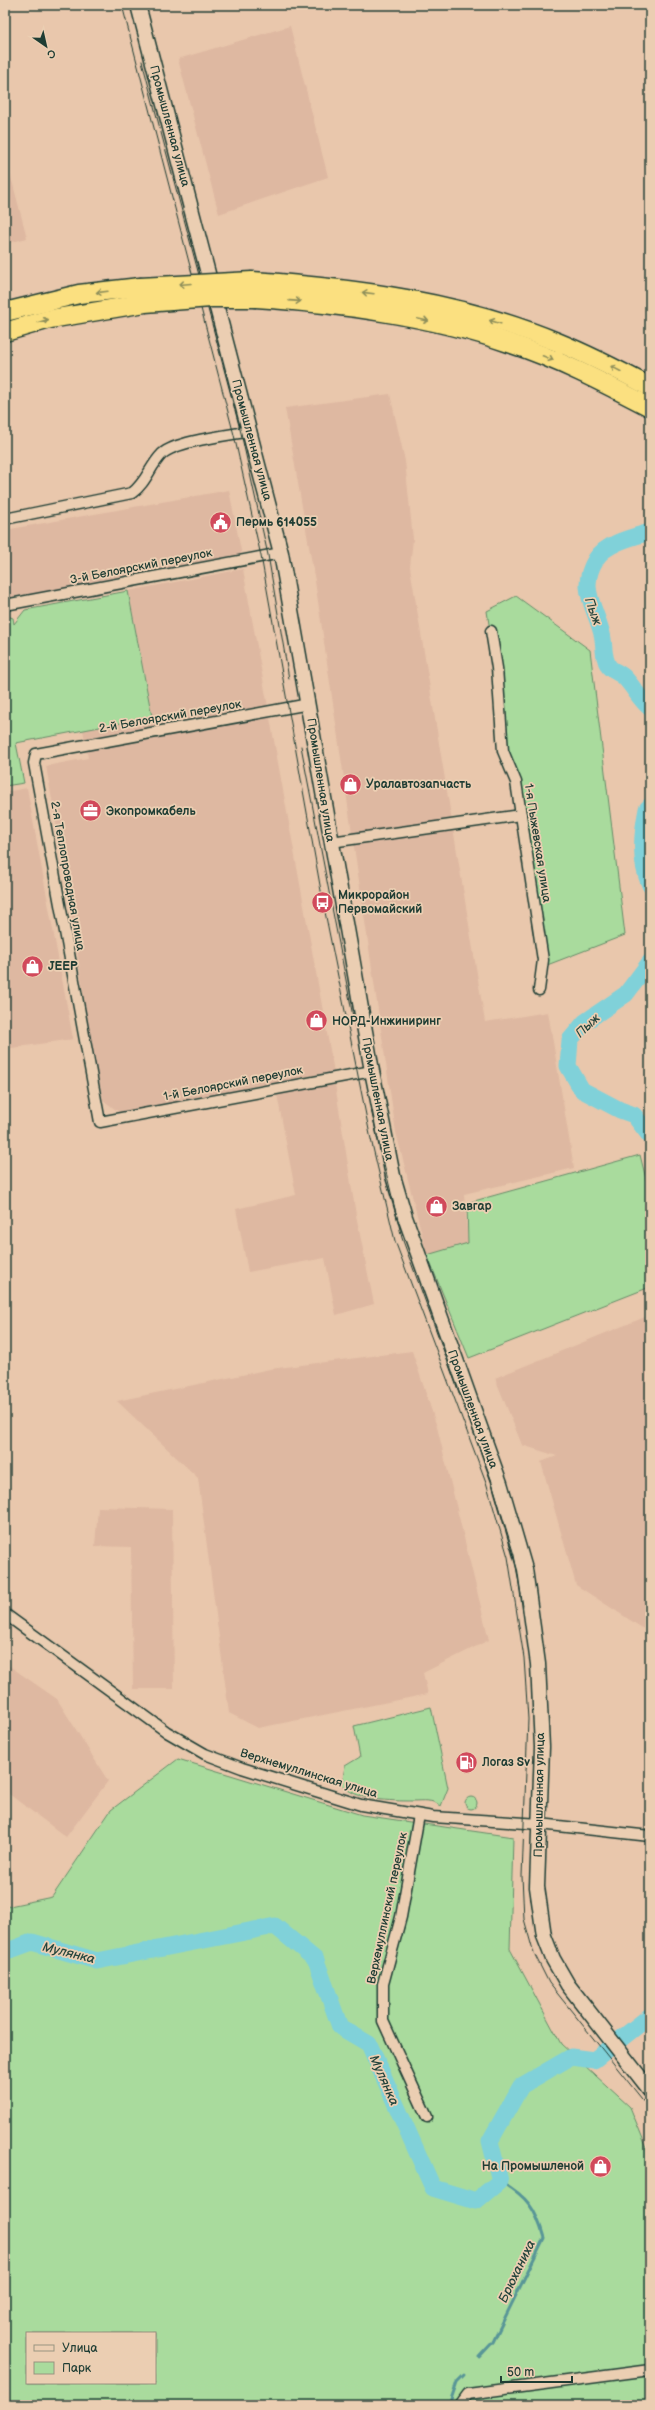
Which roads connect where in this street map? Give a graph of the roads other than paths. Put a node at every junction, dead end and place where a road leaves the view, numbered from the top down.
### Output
1 (138, 5) edge
2 (143, 295) junction
3 (5, 312) edge
4 (5, 332) edge
5 (650, 387) edge
6 (650, 407) edge
7 (251, 431) junction
8 (5, 519) edge
9 (281, 552) junction
10 (5, 605) edge
11 (491, 631) dead end
12 (309, 704) junction
13 (36, 754) joint
14 (522, 815) junction
15 (331, 842) junction
16 (539, 990) dead end
17 (372, 1071) junction
18 (100, 1122) joint
19 (5, 1614) edge
20 (419, 1815) junction
21 (540, 1824) junction
22 (650, 1836) edge
23 (650, 2090) edge
24 (427, 2117) dead end
25 (650, 2370) edge
26 (460, 2405) edge

1 - 7 street, Промышленная улица
2 -> 3 highway
4 -> 2 highway
5 -> 2 highway, bridge
2 -> 6 highway, bridge
7 - 8 street
7 - 9 street, Промышленная улица
9 - 10 street, 3-й Белоярский переулок
9 - 12 street, Промышленная улица
11 - 14 street, 1-я Пыжевская улица
12 - 13 street, 2-й Белоярский переулок
12 - 15 street, Промышленная улица
13 - 18 street, 2-я Теплопроводная улица
14 - 15 street
14 - 16 street, 1-я Пыжевская улица
15 - 17 street, Промышленная улица
17 - 18 street, 1-й Белоярский переулок
17 - 21 street, Промышленная улица
19 - 20 street, Верхнемуллинская улица
20 - 21 street, Верхнемуллинская улица
20 - 24 street, Верхемуллинский переулок
21 - 22 street, Верхнемуллинская улица
21 - 23 street, Промышленная улица
25 - 26 street

